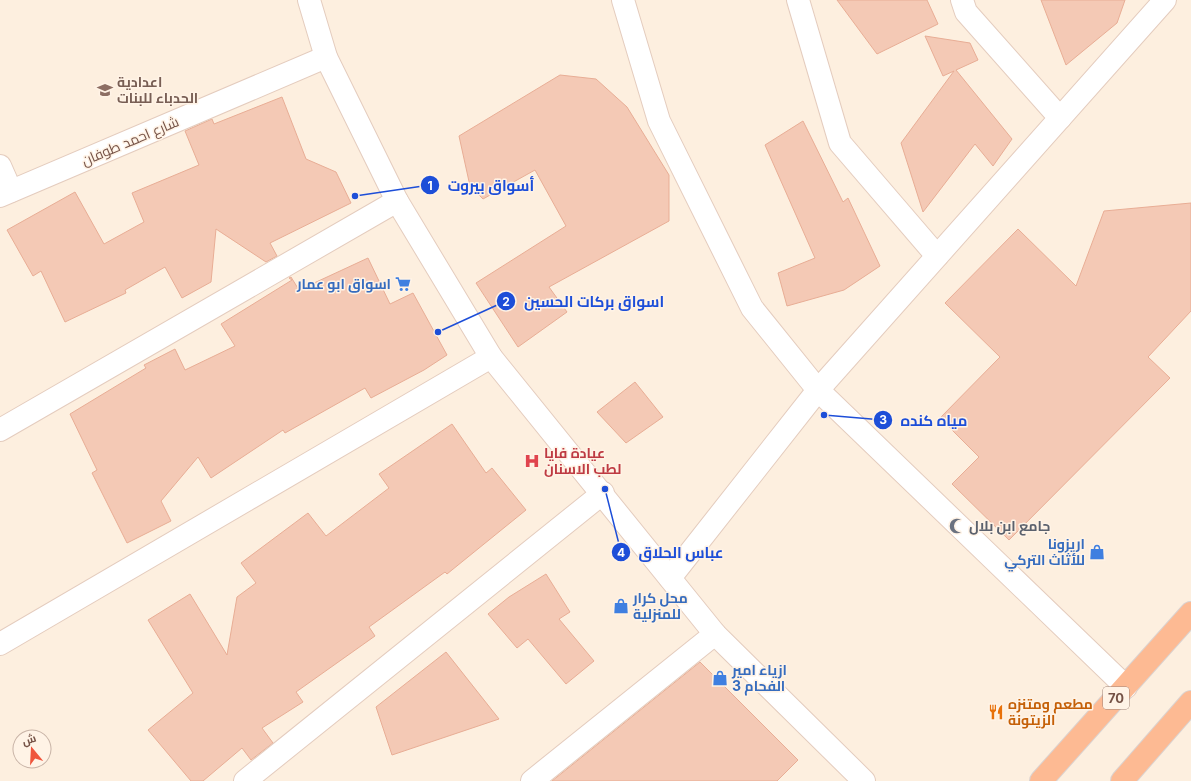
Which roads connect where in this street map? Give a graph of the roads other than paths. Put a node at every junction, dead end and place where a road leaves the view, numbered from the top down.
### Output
1 (309, 0) edge
2 (623, 0) edge
3 (798, 0) edge
4 (962, 0) edge
5 (1166, 0) edge
6 (326, 57) junction
7 (1060, 118) junction
8 (0, 166) edge
9 (5, 194) edge
10 (397, 201) junction
11 (937, 256) junction
12 (491, 357) junction
13 (818, 390) junction
14 (0, 430) edge
15 (602, 493) junction
16 (670, 578) junction
17 (1191, 613) edge
18 (716, 634) junction
19 (0, 644) edge
20 (1126, 687) junction
21 (1191, 702) edge
22 (246, 781) edge
23 (532, 781) edge
24 (864, 781) edge
25 (1041, 781) edge
26 (1122, 781) edge

1 - 6 street
2 - 13 street
3 - 11 street
4 - 7 street
5 - 7 street
6 - 9 street, شارع احمد طوفان
6 - 10 street
7 - 11 street
8 - 9 street
10 - 12 street
10 - 14 street
11 - 13 street
12 - 15 street
12 - 19 street
13 - 16 street
13 - 20 street
15 - 16 street
15 - 22 street
16 - 18 street
17 - 20 highway, 70
18 - 23 street
18 - 24 street
20 - 25 highway, 70
21 - 26 highway

